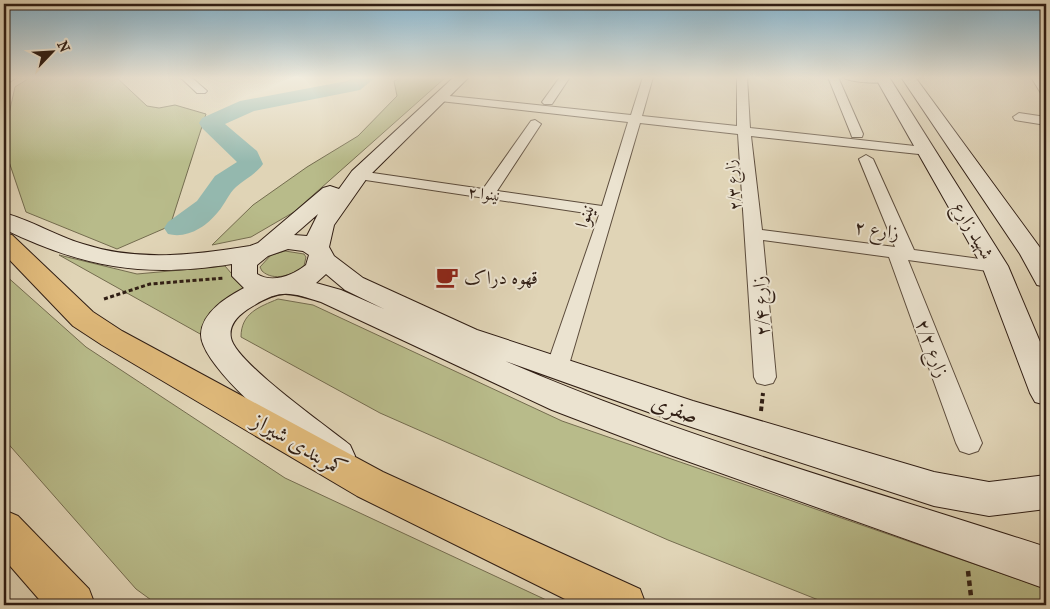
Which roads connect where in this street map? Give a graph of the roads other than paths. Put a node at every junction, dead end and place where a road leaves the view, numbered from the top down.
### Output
1 (432, 105) edge
2 (506, 105) edge
3 (640, 105) edge
4 (743, 105) edge
5 (845, 105) edge
6 (900, 105) edge
7 (928, 105) edge
8 (1018, 117) dead end
9 (636, 120) junction
10 (1046, 121) edge
11 (535, 124) dead end
12 (744, 132) junction
13 (858, 134) dead end
14 (928, 151) junction
15 (866, 160) dead end
16 (359, 175) junction
17 (487, 194) junction
18 (608, 212) junction
19 (4, 220) edge
20 (754, 234) junction
21 (4, 240) edge
22 (262, 250) junction
23 (320, 253) junction
24 (902, 254) junction
25 (995, 266) junction
26 (1046, 280) edge
27 (282, 285) junction
28 (557, 368) junction
29 (765, 377) road end
30 (1046, 393) edge
31 (969, 443) dead end
32 (370, 484) junction
33 (1046, 492) edge
34 (4, 529) edge
35 (1046, 568) edge
36 (73, 605) edge
37 (624, 605) edge

1 - 16 street
2 - 9 street
3 - 9 street, نینوا
4 - 12 street, ۲/۳ زارع
5 - 13 street
6 - 14 street, شهید زارع
7 - 26 street, شهید زارع
8 - 10 street
9 - 12 street
9 - 18 street, نینوا
11 - 17 street
12 - 14 street
12 - 20 street, ۲/۳ زارع
14 - 25 street, شهید زارع
15 - 24 street, ۲/۲ زارع
16 - 17 street, ۲ نینوا
16 - 22 street
16 - 23 street
17 - 18 street, ۲ نینوا
18 - 28 street, نینوا
19 - 22 street
20 - 24 street, ۲ زارع
20 - 29 street, ۲/۴ زارع
21 - 32 highway, کمربندی شیراز
22 - 23 street
22 - 27 street
23 - 27 street
23 - 28 street, صفری
24 - 25 street, ۲ زارع
24 - 31 street, ۲/۲ زارع
25 - 30 street, شهید زارع
27 - 32 street
27 - 35 street
28 - 33 street, صفری
32 - 37 highway, کمربندی شیراز
34 - 36 highway

